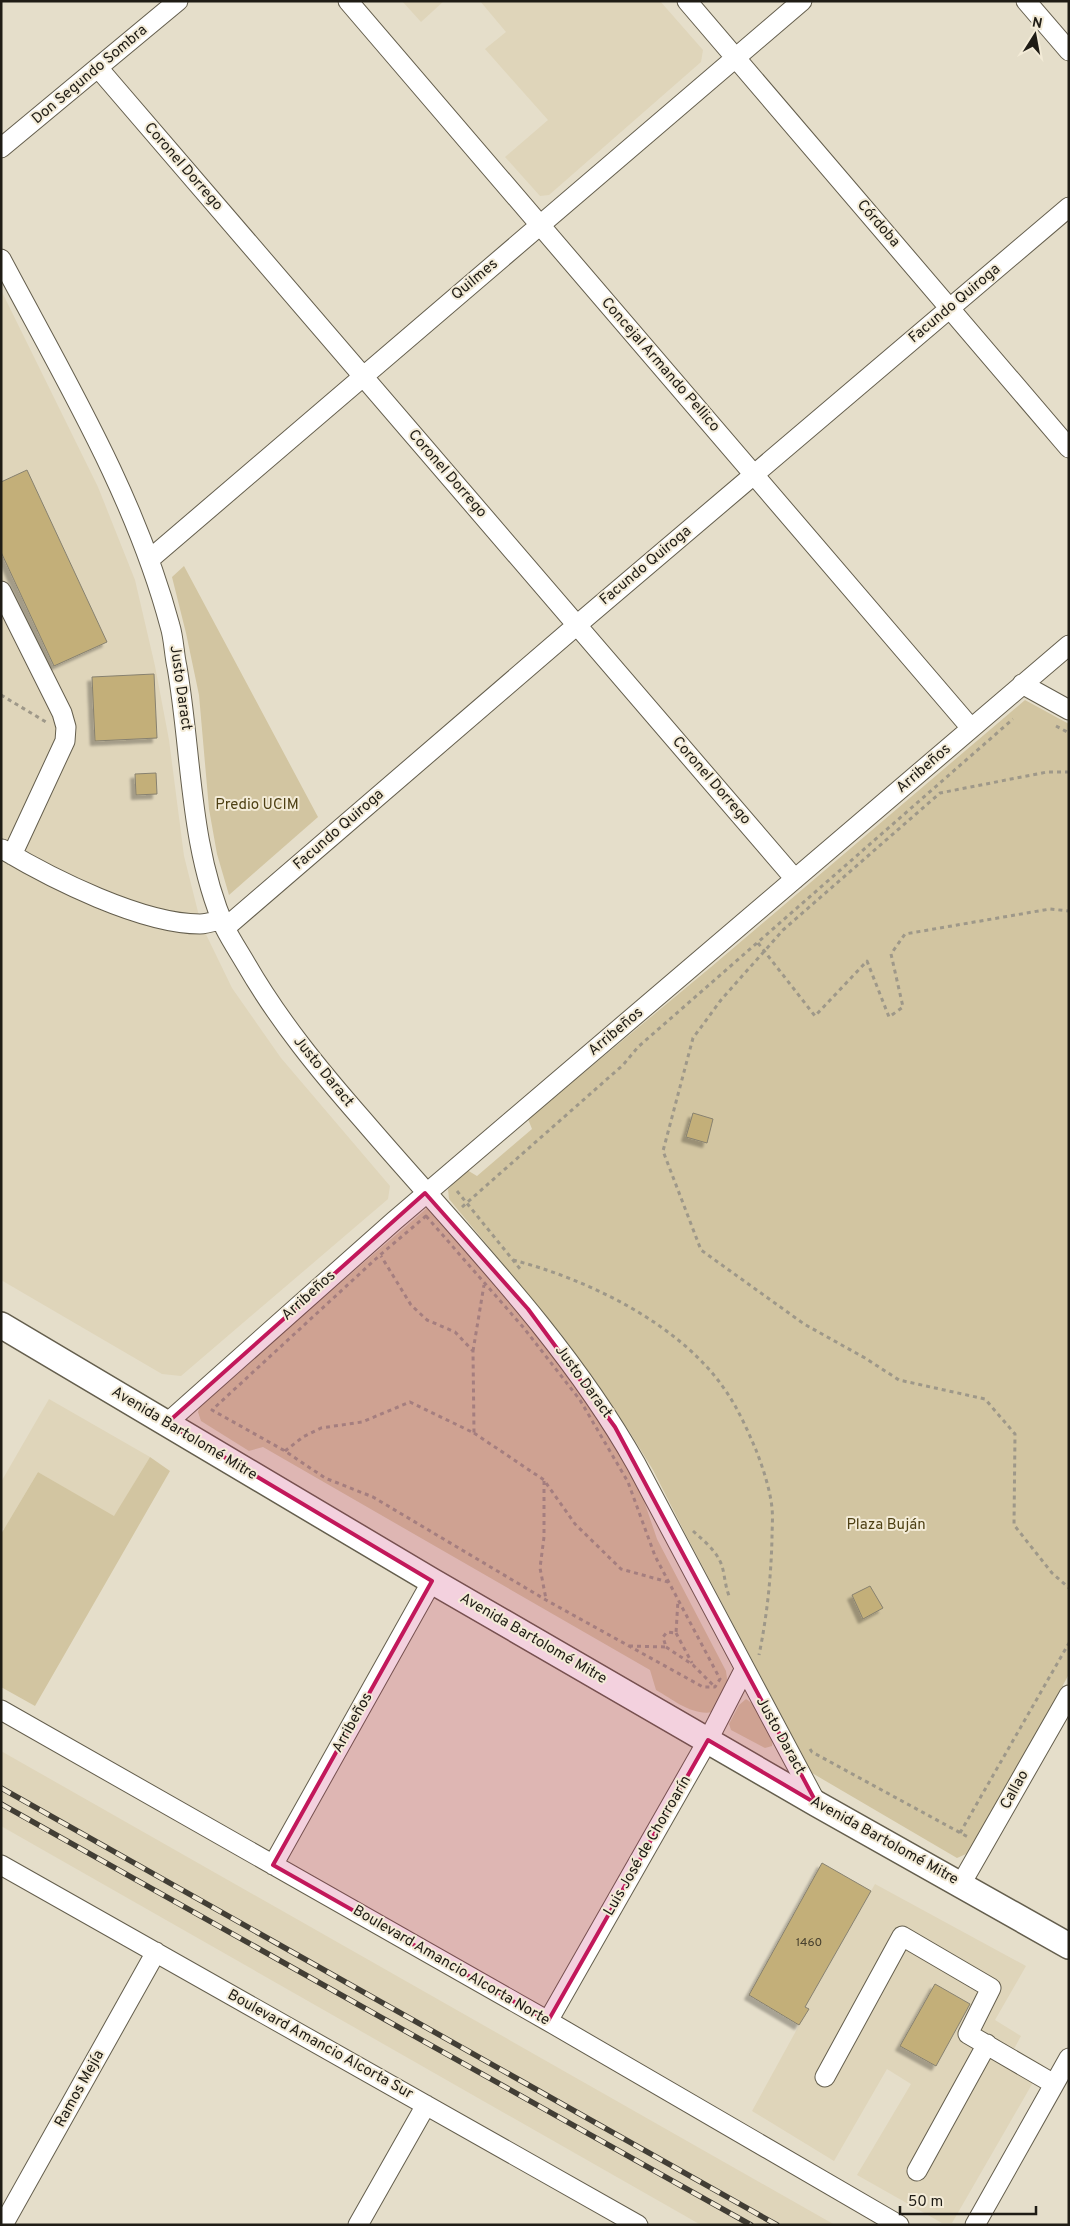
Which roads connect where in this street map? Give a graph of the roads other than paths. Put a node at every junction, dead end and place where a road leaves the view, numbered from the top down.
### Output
1 (178, 1) edge
2 (348, 1) edge
3 (687, 1) edge
4 (802, 1) edge
5 (1026, 1) edge
6 (1069, 51) edge
7 (736, 58) junction
8 (99, 69) junction
9 (1, 148) edge
10 (1069, 207) edge
11 (540, 225) junction
12 (1, 259) edge
13 (950, 308) junction
14 (363, 376) junction
15 (1069, 448) edge
16 (754, 475) junction
17 (150, 559) junction
18 (1, 591) edge
19 (577, 625) junction
20 (1069, 645) edge
21 (1022, 684) junction
22 (1069, 710) edge
23 (972, 728) junction
24 (6, 852) edge
25 (795, 879) junction
26 (224, 924) junction
27 (425, 1194) junction
28 (1, 1326) edge
29 (166, 1423) junction
30 (432, 1581) junction
31 (751, 1665) junction
32 (1069, 1695) edge
33 (1, 1710) edge
34 (708, 1740) junction
35 (817, 1804) junction
36 (1, 1865) edge
37 (273, 1865) junction
38 (961, 1884) junction
39 (1069, 1946) edge
40 (156, 1952) junction
41 (548, 2021) junction
42 (987, 2044) junction
43 (1069, 2058) edge
44 (825, 2077) dead end
45 (1054, 2084) junction
46 (426, 2105) junction
47 (917, 2171) dead end
48 (3, 2225) edge
49 (358, 2225) edge
50 (638, 2225) edge
51 (899, 2225) edge
52 (975, 2225) edge

1 - 8 street, Don Segundo Sombra
2 - 11 street, Concejal Armando Pellico
3 - 7 street, Córdoba
4 - 7 street, Quilmes
5 - 6 street
7 - 11 street, Quilmes
7 - 13 street, Córdoba
8 - 9 street, Don Segundo Sombra
8 - 14 street, Coronel Dorrego
10 - 13 street, Facundo Quiroga
11 - 14 street, Quilmes
11 - 16 street, Concejal Armando Pellico
12 - 17 street, Justo Daract
13 - 15 street, Córdoba
13 - 16 street, Facundo Quiroga
14 - 17 street, Quilmes
14 - 19 street, Coronel Dorrego
16 - 19 street, Facundo Quiroga
16 - 23 street, Concejal Armando Pellico
17 - 26 street, Justo Daract
18 - 24 street
19 - 25 street, Coronel Dorrego
19 - 26 street, Facundo Quiroga
20 - 21 street, Arribeños
21 - 22 street
21 - 23 street, Arribeños
23 - 25 street, Arribeños
24 - 26 street
25 - 27 street, Arribeños
26 - 27 street, Justo Daract
27 - 29 street, Arribeños
27 - 31 street, Justo Daract
28 - 29 main road, Avenida Bartolomé Mitre
29 - 30 main road, Avenida Bartolomé Mitre
30 - 34 main road, Avenida Bartolomé Mitre
30 - 37 street, Arribeños
31 - 34 street, Luis José de Chorroarín
31 - 35 street, Justo Daract
32 - 38 street, Callao
33 - 37 street, Boulevard Amancio Alcorta Norte
34 - 35 main road, Avenida Bartolomé Mitre
34 - 41 street, Luis José de Chorroarín
35 - 38 main road, Avenida Bartolomé Mitre
36 - 40 street, Boulevard Amancio Alcorta Sur
37 - 41 street, Boulevard Amancio Alcorta Norte
38 - 39 main road, Avenida Bartolomé Mitre
40 - 46 street, Boulevard Amancio Alcorta Sur
40 - 48 street, Ramos Mejía
41 - 51 street, Boulevard Amancio Alcorta Norte
42 - 44 street
42 - 45 street
42 - 47 street
43 - 45 street
45 - 52 street
46 - 49 street
46 - 50 street, Boulevard Amancio Alcorta Sur

